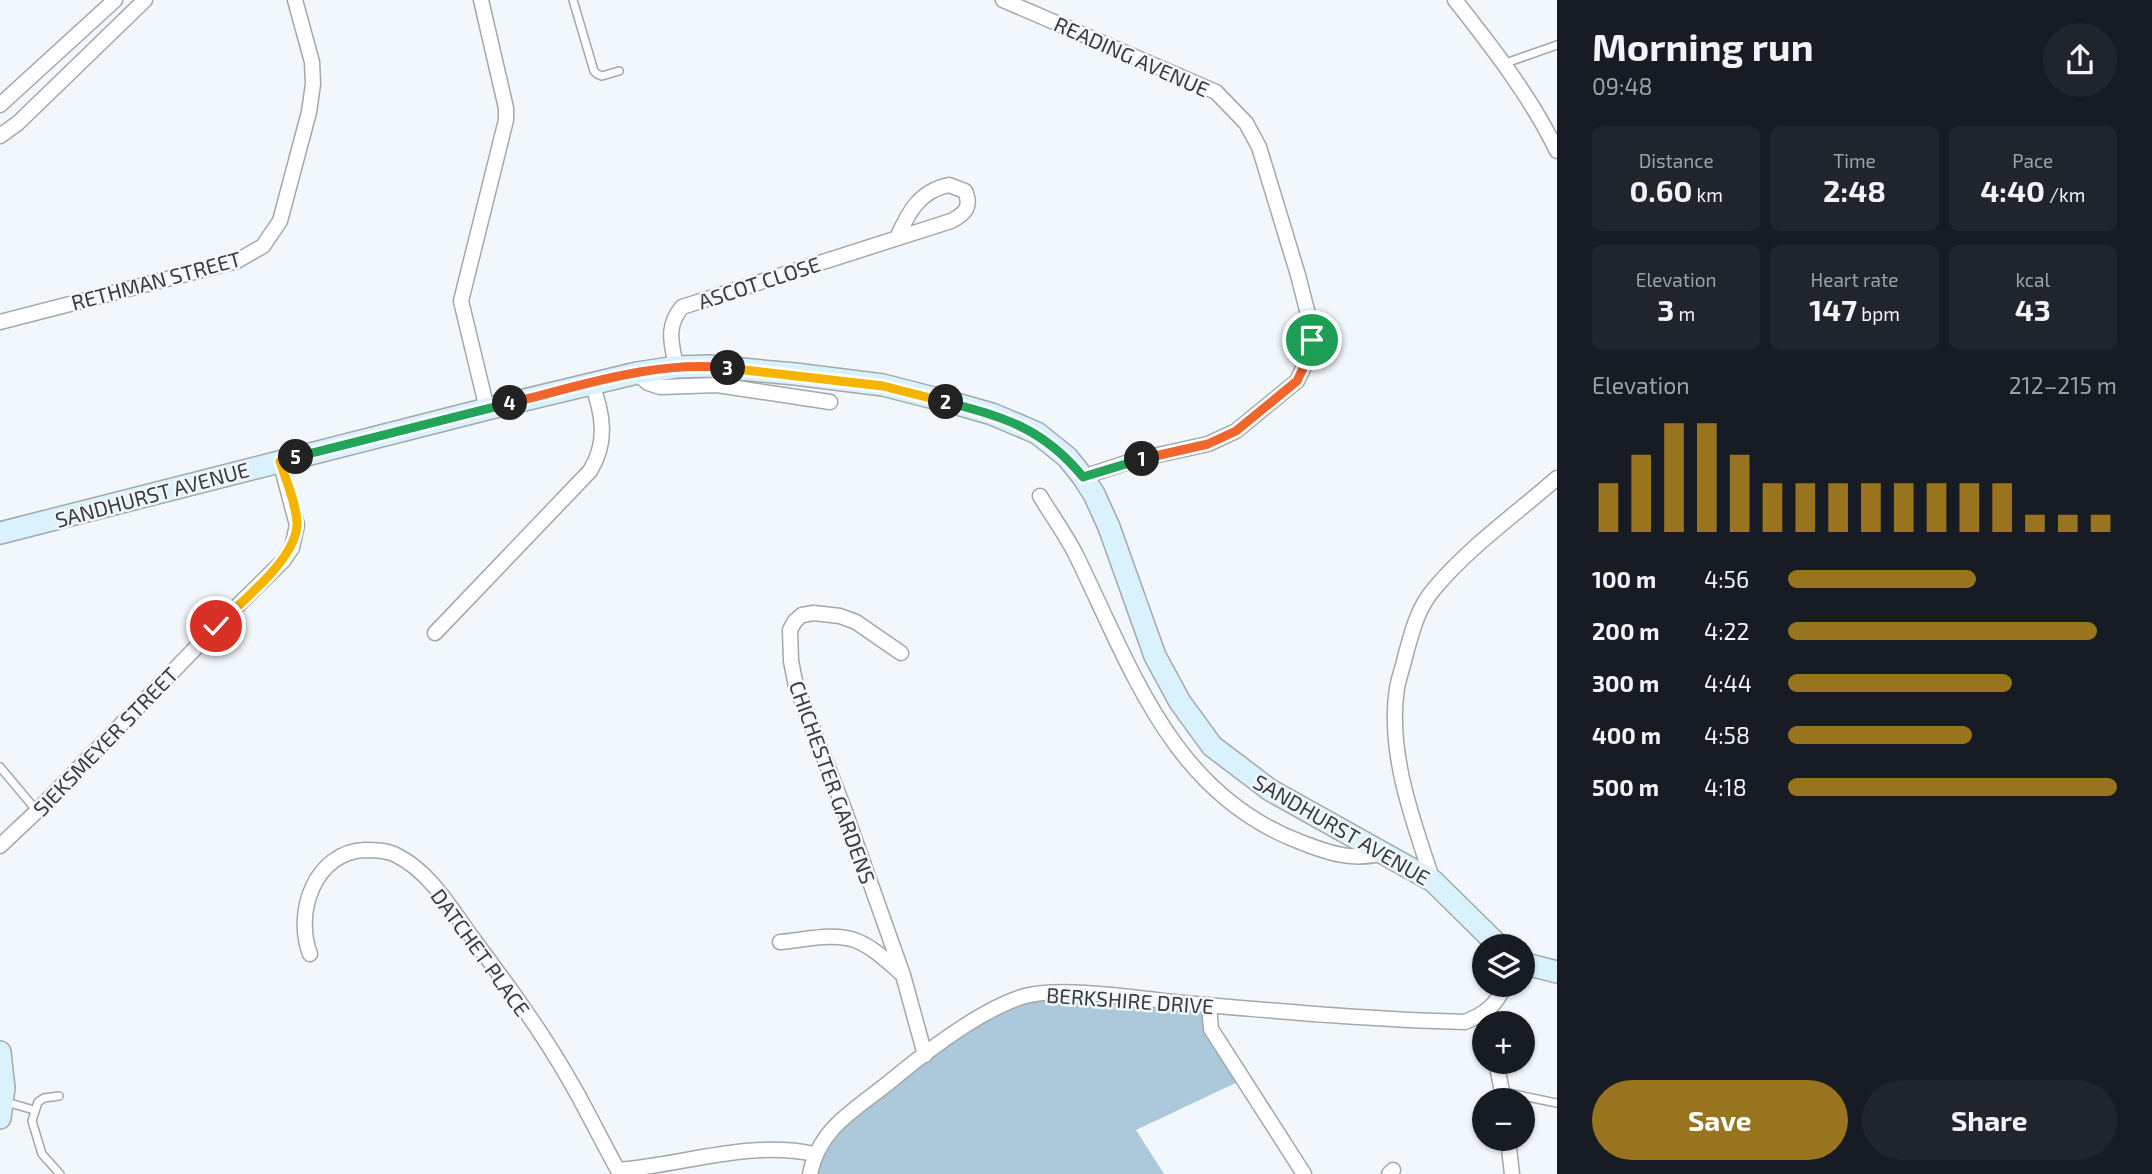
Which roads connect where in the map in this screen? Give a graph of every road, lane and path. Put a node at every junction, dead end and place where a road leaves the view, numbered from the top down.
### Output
1 (115, 0) edge
2 (145, 0) edge
3 (295, 0) edge
4 (481, 0) edge
5 (573, 0) edge
6 (1003, 0) edge
7 (1455, 0) edge
8 (1557, 44) edge
9 (1502, 64) junction
10 (619, 71) dead end
11 (0, 105) edge
12 (0, 136) edge
13 (1557, 151) edge
14 (897, 238) junction
15 (0, 322) edge
16 (676, 367) junction
17 (636, 373) junction
18 (592, 384) junction
19 (830, 402) dead end
20 (487, 409) junction
21 (280, 461) junction
22 (1083, 477) junction
23 (1557, 478) edge
24 (1040, 496) dead end
25 (0, 533) edge
26 (435, 633) dead end
27 (901, 653) dead end
28 (0, 767) edge
29 (37, 811) junction
30 (0, 846) edge
31 (1385, 853) junction
32 (1433, 881) junction
33 (1487, 934) edge
34 (780, 942) dead end
35 (310, 954) dead end
36 (1535, 966) edge
37 (1557, 972) edge
38 (903, 975) junction
39 (1209, 1005) junction
40 (1472, 1021) edge
41 (0, 1052) edge
42 (925, 1055) junction
43 (59, 1096) dead end
44 (1535, 1100) edge
45 (1557, 1102) edge
46 (1, 1110) edge
47 (34, 1110) junction
48 (1509, 1151) edge
49 (814, 1154) junction
50 (616, 1172) edge
51 (60, 1174) edge
52 (810, 1174) edge
53 (1304, 1174) edge
54 (1512, 1174) edge

1 - 11 street
2 - 12 street
3 - 15 street, RETHMAN STREET
4 - 20 street
5 - 10 lane
6 - 22 street, READING AVENUE
7 - 9 street
8 - 9 lane
9 - 13 street
14 - 14 street, ASCOT CLOSE
14 - 16 street, ASCOT CLOSE
16 - 17 street, SANDHURST AVENUE
16 - 22 street, SANDHURST AVENUE
17 - 18 street, SANDHURST AVENUE
17 - 19 street
18 - 20 street, SANDHURST AVENUE
18 - 26 street
20 - 21 street, SANDHURST AVENUE
21 - 25 street, SANDHURST AVENUE
21 - 29 street, SIEKSMEYER STREET
22 - 31 street, SANDHURST AVENUE
23 - 32 street
24 - 31 street
27 - 38 street, CHICHESTER GARDENS
28 - 29 lane
29 - 30 street, SIEKSMEYER STREET
31 - 32 street, SANDHURST AVENUE
32 - 33 street, SANDHURST AVENUE
34 - 38 street
35 - 50 street, DATCHET PLACE
36 - 37 street
38 - 42 street, CHICHESTER GARDENS
39 - 40 street, BERKSHIRE DRIVE
39 - 42 street, BERKSHIRE DRIVE
39 - 53 street
41 - 46 street
42 - 49 street, BERKSHIRE DRIVE
43 - 47 lane
44 - 45 lane
46 - 47 lane
47 - 51 lane
48 - 54 street
49 - 50 street
49 - 52 street, BERKSHIRE DRIVE

